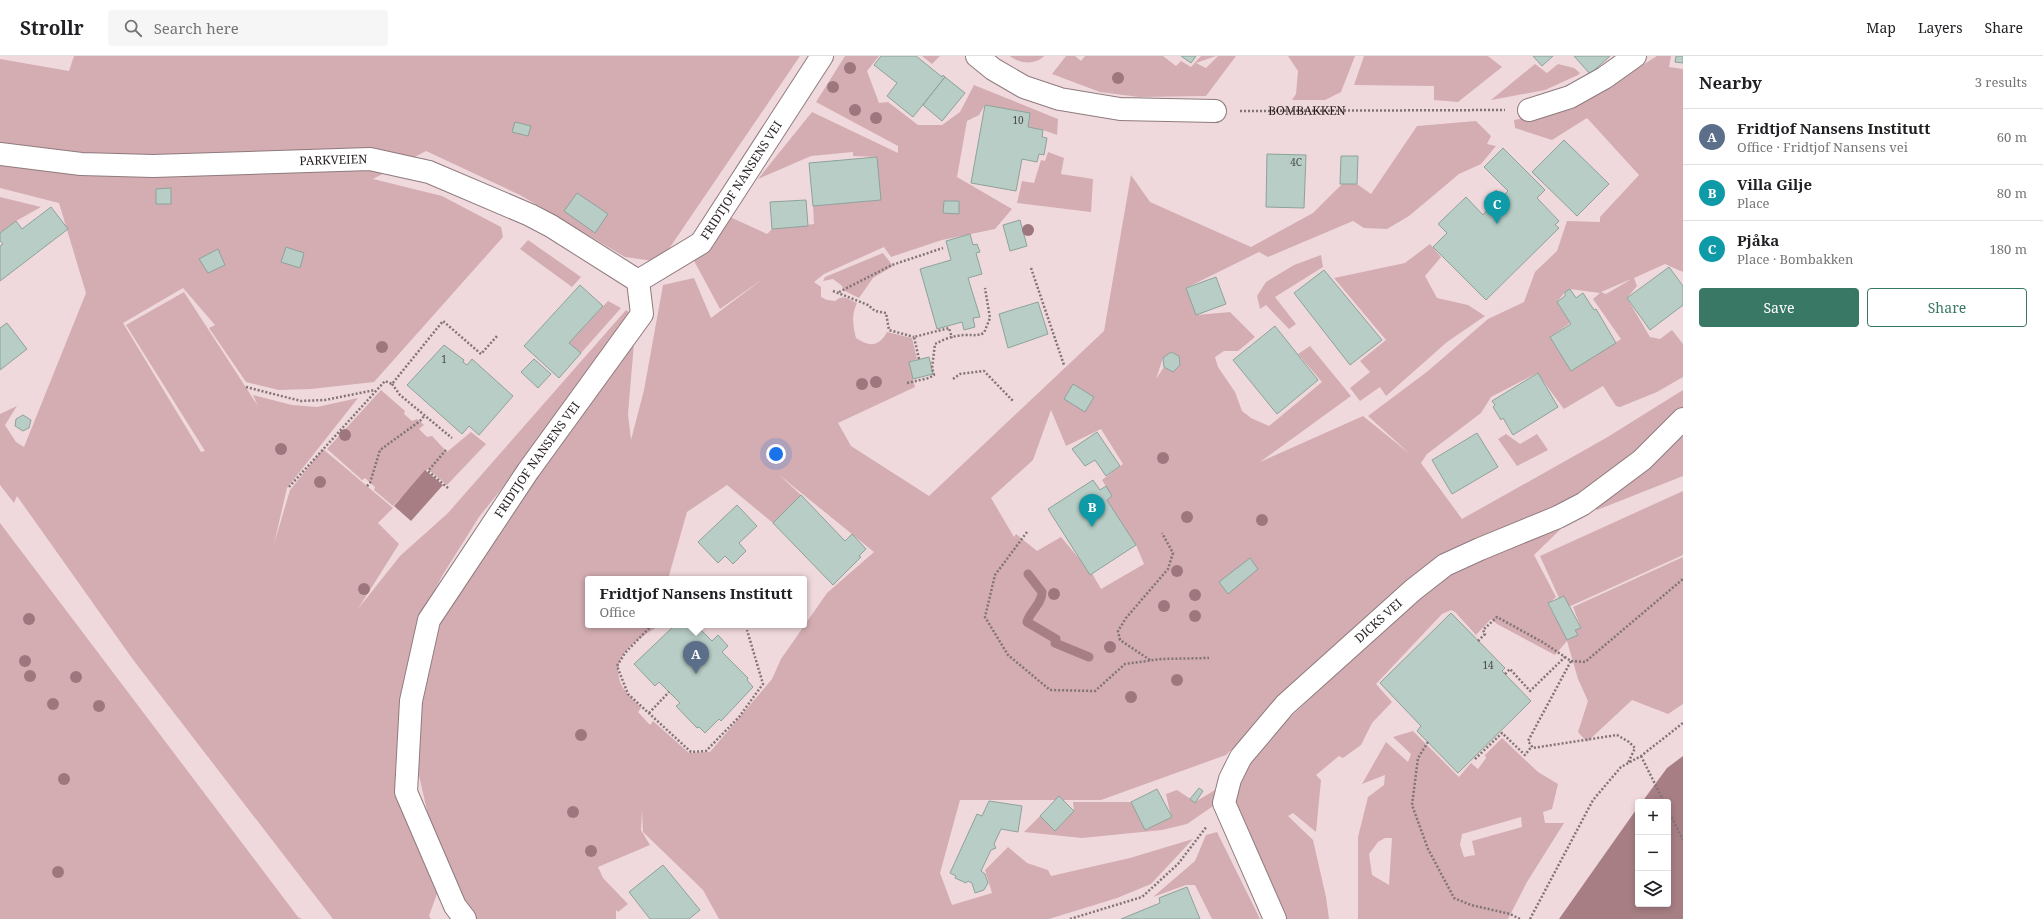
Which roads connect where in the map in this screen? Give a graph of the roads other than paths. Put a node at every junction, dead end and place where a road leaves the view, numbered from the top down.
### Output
1 (822, 56) edge
2 (977, 56) edge
3 (1635, 56) edge
4 (1529, 110) road end
5 (1215, 111) road end
6 (0, 154) edge
7 (638, 281) junction
8 (1683, 419) edge
9 (465, 919) edge
10 (1275, 919) edge

1 - 7 street, FRIDTJOF NANSENS VEI
2 - 5 street
3 - 4 street
6 - 7 street, PARKVEIEN
7 - 9 street, FRIDTJOF NANSENS VEI
8 - 10 street, DICKS VEI

